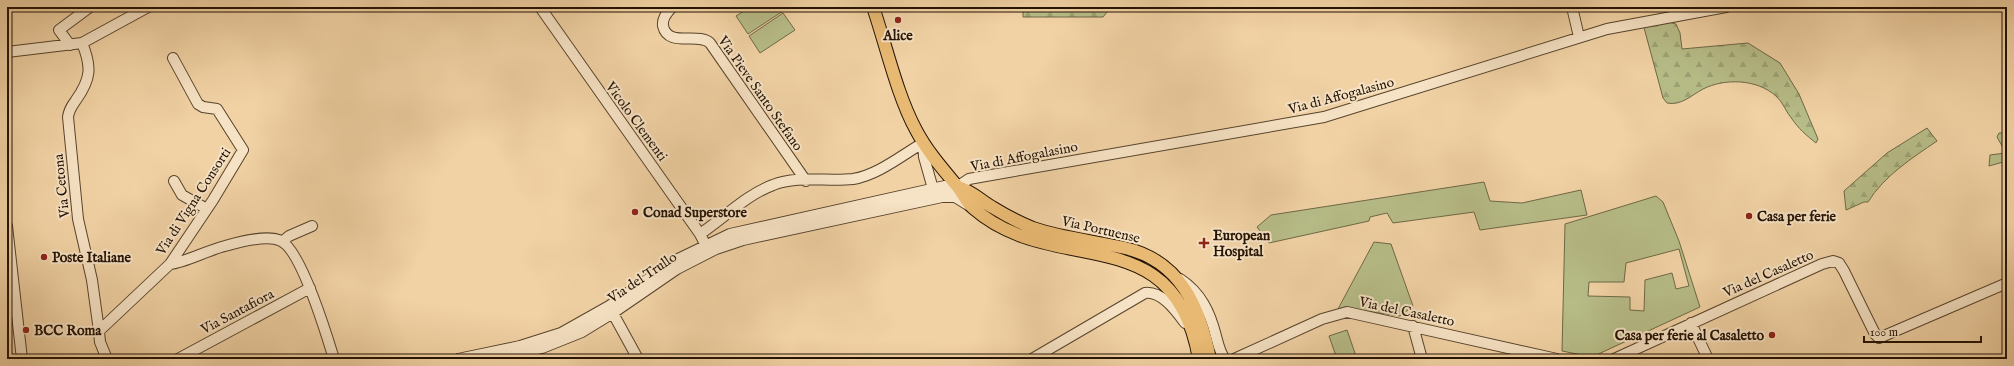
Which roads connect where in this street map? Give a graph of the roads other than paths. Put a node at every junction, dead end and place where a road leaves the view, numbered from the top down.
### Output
1 (90, 7) edge
2 (148, 7) edge
3 (540, 7) edge
4 (672, 7) edge
5 (873, 7) edge
6 (1572, 7) edge
7 (1726, 7) edge
8 (1683, 11) edge
9 (1579, 37) junction
10 (82, 43) junction
11 (70, 45) junction
12 (7, 52) edge
13 (173, 58) dead end
14 (923, 143) junction
15 (174, 181) dead end
16 (806, 181) junction
17 (958, 187) junction
18 (933, 189) junction
19 (942, 197) junction
20 (972, 207) junction
21 (207, 209) junction
22 (720, 220) junction
23 (807, 221) junction
24 (7, 226) edge
25 (312, 226) dead end
26 (700, 234) junction
27 (730, 234) junction
28 (283, 241) junction
29 (707, 248) junction
30 (170, 264) junction
31 (1173, 275) junction
32 (2007, 283) edge
33 (310, 288) junction
34 (611, 310) junction
35 (1691, 323) junction
36 (1413, 326) junction
37 (99, 330) junction
38 (1195, 337) junction
39 (509, 355) edge
40 (22, 359) edge
41 (107, 359) edge
42 (178, 359) edge
43 (334, 359) edge
44 (458, 359) edge
45 (494, 359) edge
46 (638, 359) edge
47 (1032, 359) edge
48 (1199, 359) edge
49 (1210, 359) edge
50 (1225, 359) edge
51 (1234, 359) edge
52 (1422, 359) edge
53 (1557, 359) edge
54 (1614, 359) edge
55 (1708, 359) edge

1 - 11 street
2 - 10 street
3 - 26 street, Vicolo Clementi
4 - 16 street, Via Pieve Santo Stefano
5 - 14 main road, Via Portuense
6 - 9 street
7 - 8 street, Via di Affogalasino
8 - 9 street, Via di Affogalasino
9 - 17 street, Via di Affogalasino
10 - 11 street
10 - 37 street, Via Cetona
11 - 12 street
13 - 21 street, Via di Vigna Consorti
14 - 16 street
14 - 17 main road, Via Portuense
14 - 18 street, Via Portuense
15 - 21 street
16 - 22 street
17 - 18 street, Via del Trullo
17 - 19 street, Via del Trullo
17 - 20 main road, Via Portuense
17 - 31 main road, Via Portuense
18 - 23 street, Via del Trullo
19 - 20 street, Via del Trullo
19 - 23 street, Via del Trullo
20 - 38 main road, Via Portuense
21 - 30 street, Via di Vigna Consorti
22 - 26 street
22 - 27 street
23 - 27 street, Via del Trullo
23 - 29 street, Via del Trullo
24 - 40 street
25 - 28 street
26 - 29 street, Vicolo Clementi
27 - 29 street, Via del Trullo
28 - 30 street
28 - 33 street
29 - 34 street, Via del Trullo
30 - 37 street, Via di Vigna Consorti
31 - 49 main road, Via Portuense
31 - 50 street
32 - 35 street, Via del Casaletto
33 - 42 street, Via Santafiora
33 - 43 street
34 - 39 street, Via del Trullo
34 - 46 street
35 - 54 street, Via del Casaletto
35 - 55 street
36 - 51 street, Via del Casaletto
36 - 52 street
36 - 53 street, Via del Casaletto
37 - 41 street
38 - 47 street
38 - 48 main road, Via Portuense
39 - 44 street, Via del Trullo
39 - 45 street, Via del Trullo

